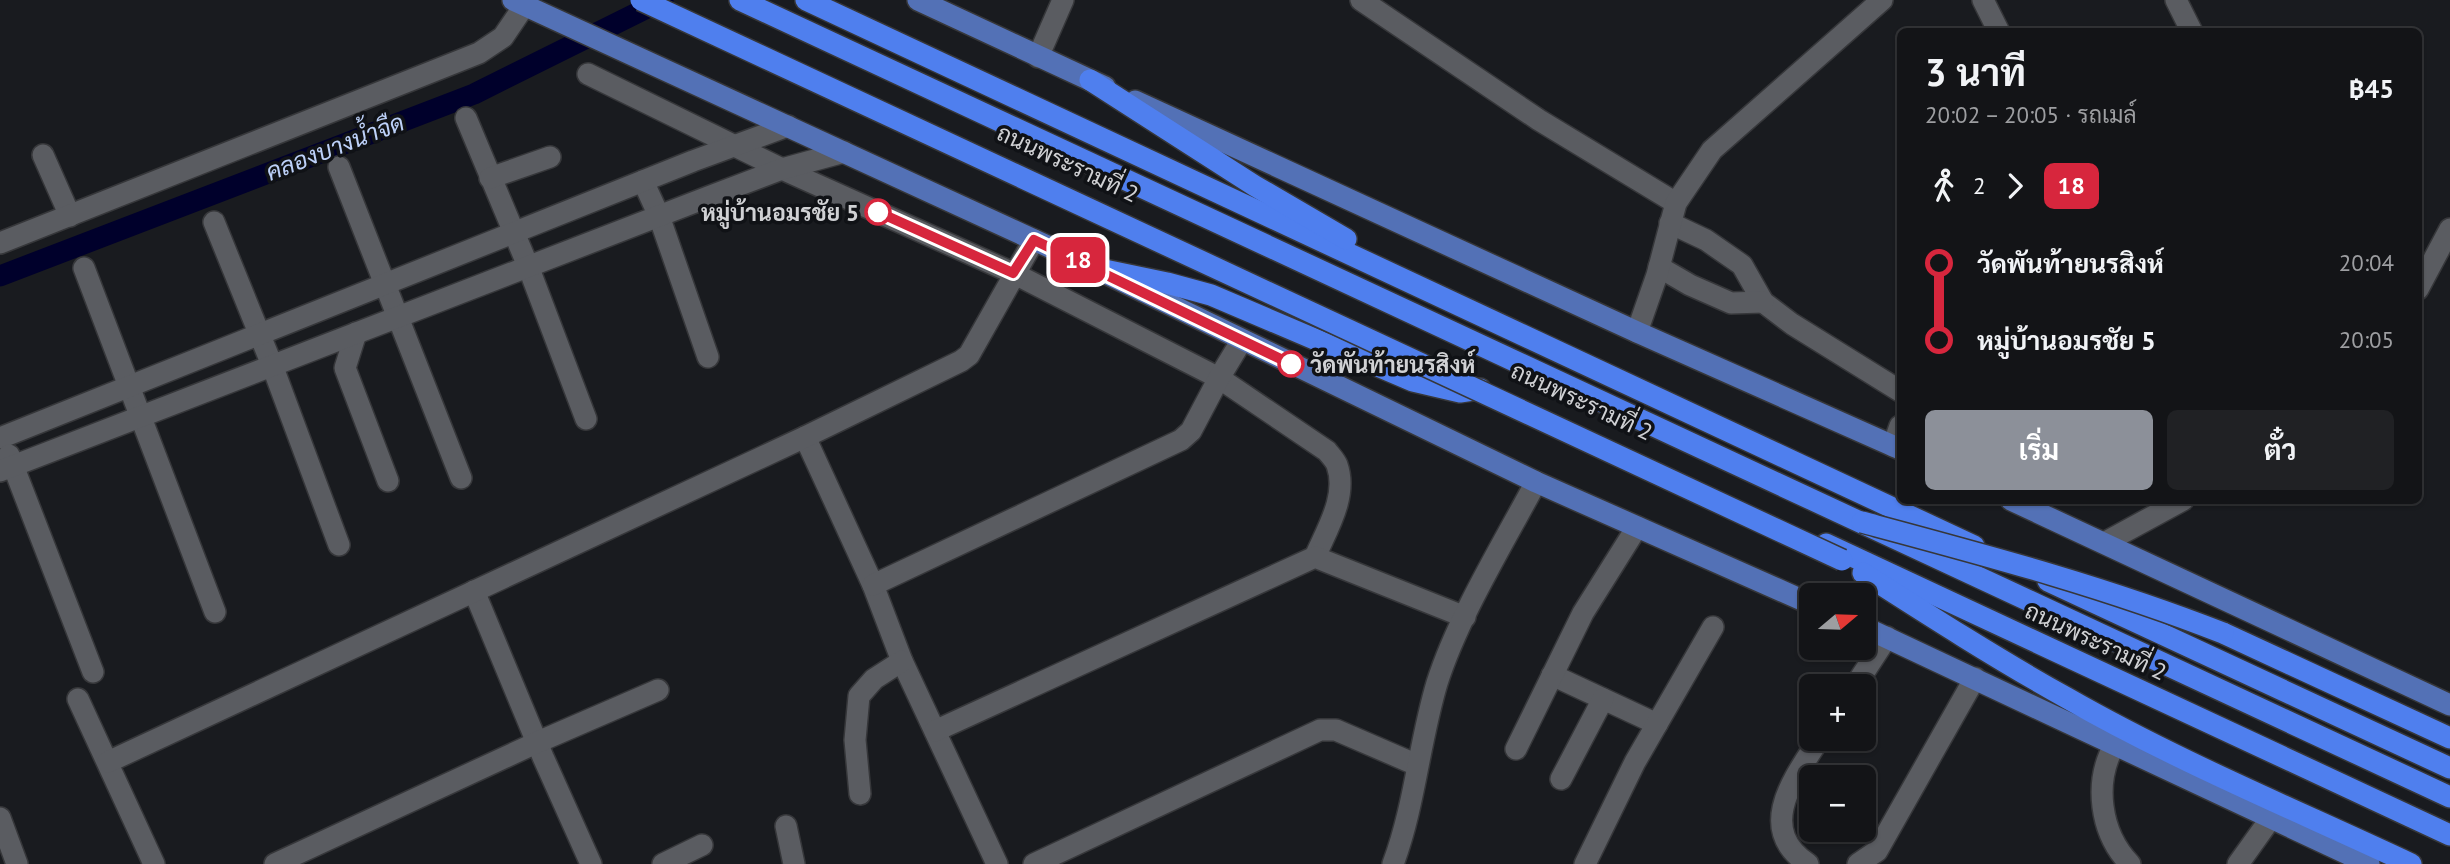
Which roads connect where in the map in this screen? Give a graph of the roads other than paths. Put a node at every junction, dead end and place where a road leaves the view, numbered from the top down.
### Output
1 (641, 0) edge
2 (652, 0) edge
3 (740, 0) edge
4 (806, 0) edge
5 (918, 0) edge
6 (1063, 0) edge
7 (1361, 0) edge
8 (1882, 0) edge
9 (1983, 0) edge
10 (2176, 0) edge
11 (519, 3) edge
12 (1997, 28) edge
13 (2190, 28) edge
14 (1038, 57) junction
15 (588, 75) dead end
16 (1090, 80) junction
17 (466, 118) dead end
18 (788, 126) junction
19 (736, 146) junction
20 (844, 152) junction
21 (43, 155) dead end
22 (550, 157) dead end
23 (693, 161) junction
24 (339, 167) dead end
25 (782, 169) junction
26 (490, 178) junction
27 (643, 181) junction
28 (708, 197) junction
29 (1673, 213) junction
30 (70, 216) junction
31 (659, 216) junction
32 (214, 222) dead end
33 (2450, 229) edge
34 (514, 233) junction
35 (1034, 240) junction
36 (0, 243) edge
37 (528, 266) junction
38 (1659, 267) junction
39 (85, 268) dead end
40 (1095, 268) junction
41 (1013, 273) junction
42 (2422, 282) edge
43 (385, 284) junction
44 (1763, 302) junction
45 (398, 316) junction
46 (1499, 325) junction
47 (1637, 332) junction
48 (356, 333) junction
49 (259, 334) junction
50 (1242, 340) junction
51 (708, 357) dead end
52 (272, 365) junction
53 (1219, 378) junction
54 (129, 386) junction
55 (1489, 386) junction
56 (1897, 389) edge
57 (141, 416) junction
58 (586, 419) dead end
59 (0, 437) edge
60 (804, 437) junction
61 (1897, 440) edge
62 (6, 468) edge
63 (461, 478) dead end
64 (388, 481) dead end
65 (1536, 482) junction
66 (2020, 504) edge
67 (2176, 504) edge
68 (1861, 522) junction
69 (1637, 527) junction
70 (2104, 543) junction
71 (339, 545) dead end
72 (1315, 557) junction
73 (1842, 560) junction
74 (873, 585) junction
75 (474, 591) junction
76 (1799, 599) edge
77 (215, 612) dead end
78 (1465, 617) junction
79 (1713, 627) dead end
80 (1876, 632) edge
81 (1887, 637) junction
82 (902, 661) junction
83 (93, 672) dead end
84 (1863, 674) edge
85 (1552, 675) junction
86 (1975, 678) junction
87 (658, 690) dead end
88 (1603, 698) junction
89 (78, 699) dead end
90 (2450, 705) edge
91 (1657, 724) junction
92 (935, 731) junction
93 (2450, 738) edge
94 (538, 742) junction
95 (2115, 744) junction
96 (1516, 749) dead end
97 (1811, 751) edge
98 (108, 762) junction
99 (1417, 765) junction
100 (2450, 768) edge
101 (1560, 779) dead end
102 (860, 794) dead end
103 (2450, 797) edge
104 (0, 818) edge
105 (2272, 818) junction
106 (786, 826) dead end
107 (2450, 835) edge
108 (2450, 844) edge
109 (702, 845) dead end
110 (17, 864) edge
111 (153, 864) edge
112 (275, 864) edge
113 (591, 864) edge
114 (663, 864) edge
115 (794, 864) edge
116 (997, 864) edge
117 (1034, 864) edge
118 (1393, 864) edge
119 (1585, 864) edge
120 (1808, 864) edge
121 (1858, 864) edge
122 (2130, 864) edge
123 (2238, 864) edge
124 (2369, 864) edge
125 (2411, 864) edge

1 - 73 highway, bridge
2 - 55 highway, ถนนพระรามที่ 2, bridge
3 - 68 highway
4 - 46 highway, ถนนพระรามที่ 2
5 - 14 main road
6 - 14 street
7 - 29 street
8 - 29 street
9 - 12 street
10 - 13 street
11 - 18 main road
11 - 30 street
14 - 16 main road
15 - 19 street
16 - 46 highway
16 - 47 main road
17 - 26 street
18 - 19 street
18 - 20 main road
19 - 23 street
19 - 25 street
20 - 25 street
20 - 35 main road
21 - 30 street
22 - 26 street
23 - 27 street
23 - 28 street
24 - 43 street
25 - 28 street
25 - 41 street
26 - 34 street
27 - 31 street
27 - 34 street
28 - 31 street
29 - 38 street
29 - 44 street
30 - 36 street
31 - 37 street
31 - 51 street
32 - 49 street
33 - 42 street
34 - 37 street
34 - 43 street
35 - 40 main road
35 - 41 street
37 - 45 street
37 - 58 street
38 - 44 street
38 - 47 street
39 - 54 street
40 - 50 main road
40 - 55 highway
41 - 53 street
41 - 60 street
43 - 45 street
43 - 49 street
44 - 56 street
45 - 48 street
45 - 63 street
46 - 100 highway, ถนนพระรามที่ 2
47 - 61 main road
48 - 52 street
48 - 64 street
49 - 52 street
49 - 54 street
50 - 53 street
50 - 65 main road
52 - 57 street
52 - 71 street
53 - 72 street
53 - 74 street
54 - 57 street
54 - 59 street
55 - 107 highway, ถนนพระรามที่ 2
57 - 62 street
57 - 77 street
59 - 62 street
60 - 74 street
60 - 75 street
62 - 83 street
65 - 69 main road
65 - 78 street
66 - 70 main road
67 - 70 street
68 - 93 highway, bridge
68 - 103 highway, bridge
69 - 76 main road
69 - 85 street
70 - 90 main road
72 - 78 street
72 - 92 street
73 - 108 highway
73 - 125 highway
74 - 82 street
75 - 94 street
75 - 98 street
78 - 99 street
79 - 91 street
80 - 81 main road
81 - 84 street
81 - 86 main road
82 - 92 street
82 - 102 street
85 - 88 street
85 - 96 street
86 - 95 main road
86 - 121 street
87 - 94 street
88 - 91 street
88 - 101 street
89 - 98 street
91 - 119 street
92 - 116 street
94 - 112 street
94 - 113 street
95 - 105 main road
95 - 122 street
97 - 120 street
98 - 111 street
99 - 117 street
99 - 118 street
104 - 110 street
105 - 123 street
105 - 124 main road
106 - 115 street
109 - 114 street

